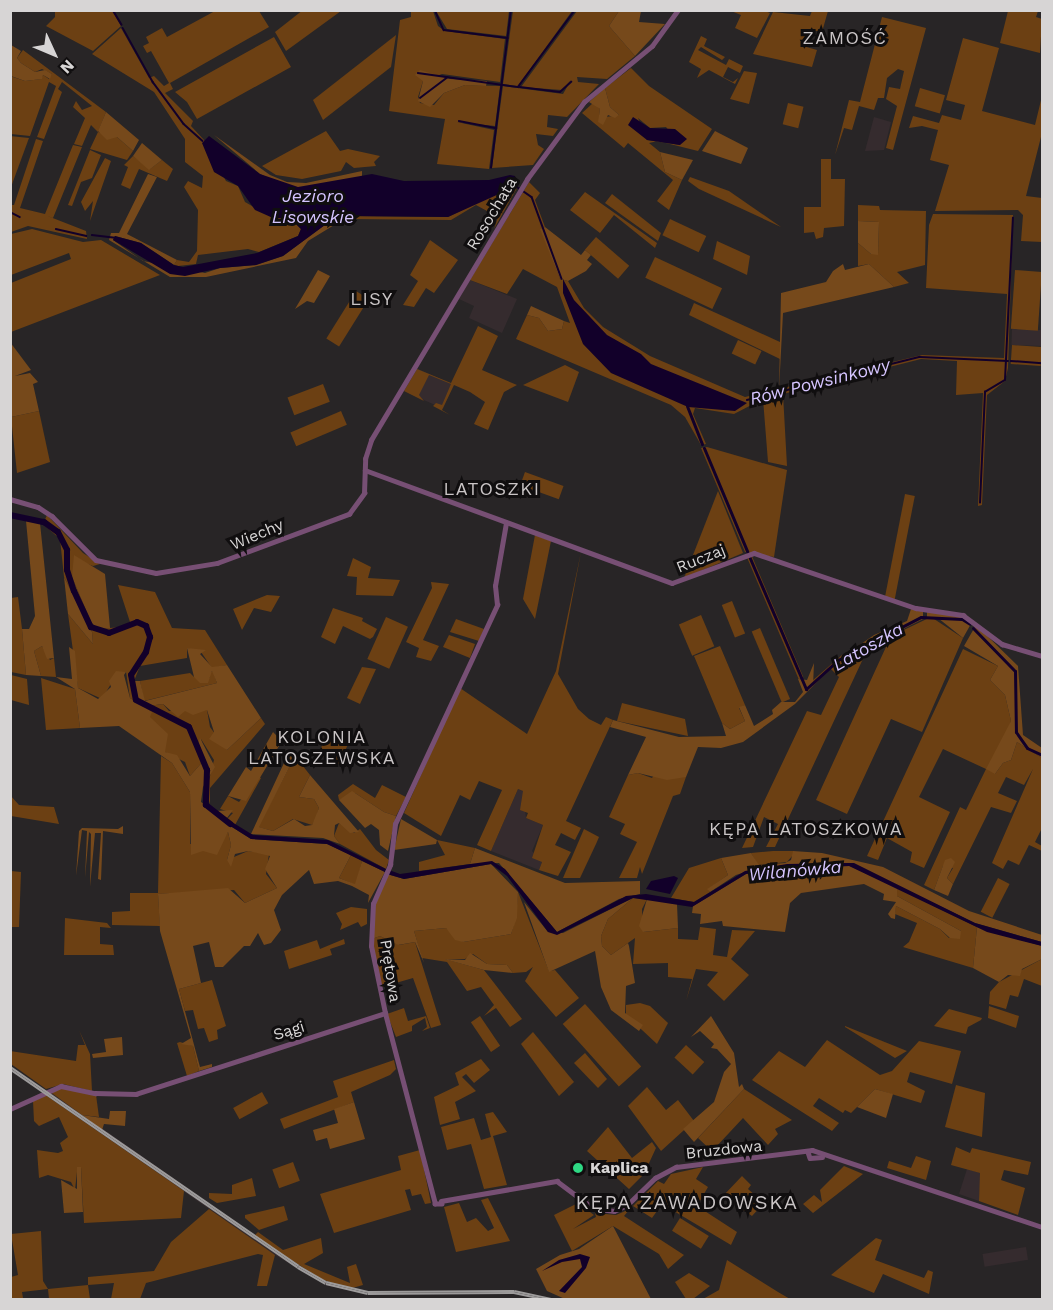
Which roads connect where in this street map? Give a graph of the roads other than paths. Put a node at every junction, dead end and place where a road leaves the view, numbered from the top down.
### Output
1 (678, 10) edge
2 (365, 459) joint
3 (365, 470) junction
4 (10, 499) edge
5 (506, 523) junction
6 (1042, 656) edge
7 (385, 1013) junction
8 (10, 1109) edge
9 (439, 1201) joint
10 (1042, 1227) edge

1 - 2 street, Rosochata
2 - 3 street, Wiechy
3 - 4 street, Wiechy
3 - 5 street, Ruczaj
5 - 6 street, Ruczaj
5 - 7 street, Prętowa
7 - 8 street, Sągi
7 - 9 street, Prętowa
9 - 10 street, Bruzdowa

